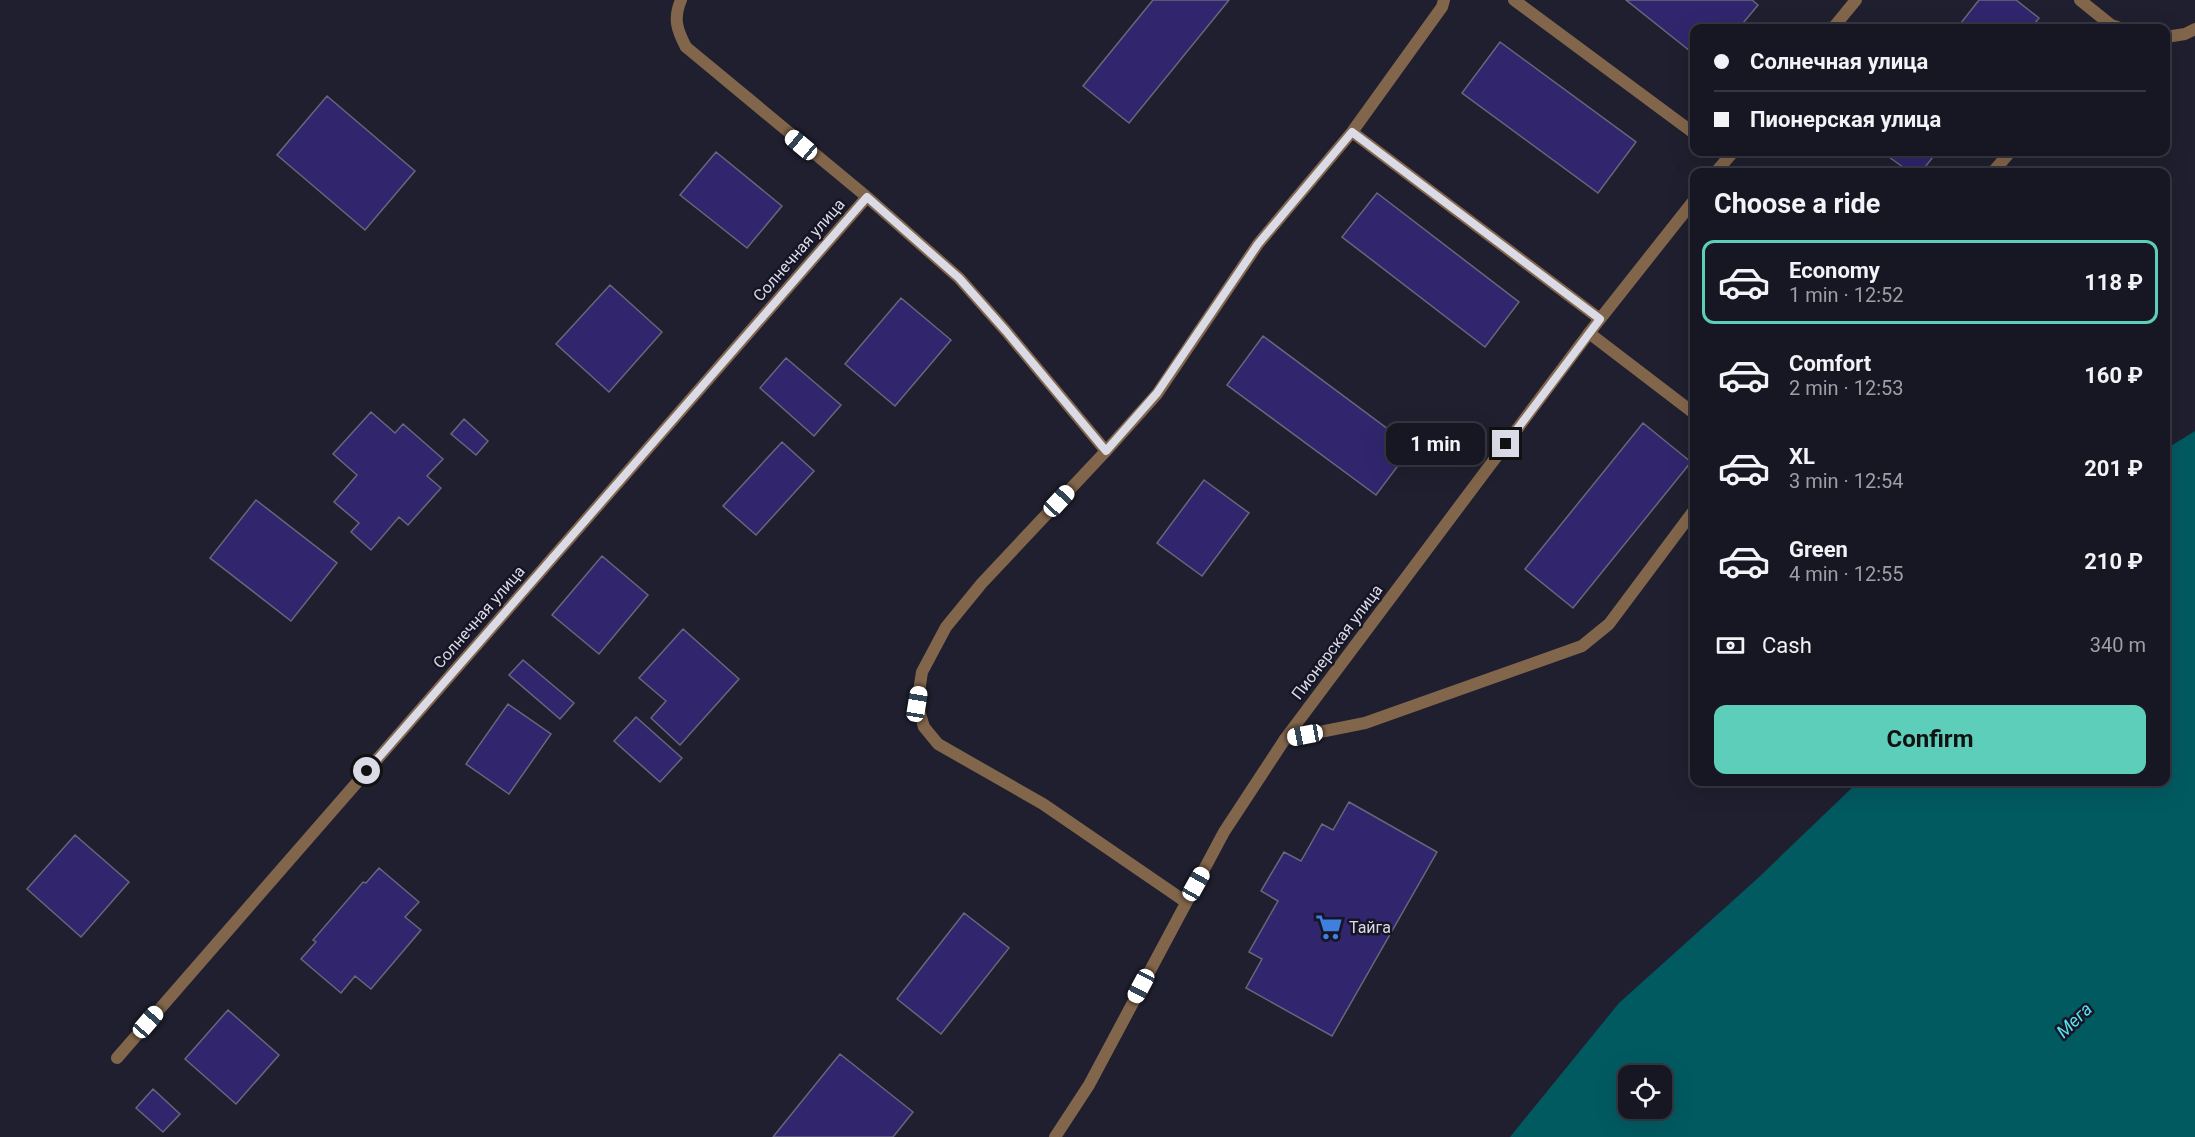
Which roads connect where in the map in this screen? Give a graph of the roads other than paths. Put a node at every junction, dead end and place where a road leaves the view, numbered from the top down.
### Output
1 (681, 0) edge
2 (1444, 0) edge
3 (1514, 0) edge
4 (1856, 0) edge
5 (2080, 0) edge
6 (1836, 24) edge
7 (2109, 24) edge
8 (2195, 29) edge
9 (2170, 36) edge
10 (1690, 130) edge
11 (1352, 132) junction
12 (2007, 156) edge
13 (1996, 168) edge
14 (867, 197) junction
15 (1690, 205) edge
16 (1600, 319) junction
17 (1589, 333) junction
18 (1690, 410) edge
19 (1106, 451) junction
20 (1690, 516) edge
21 (1285, 739) junction
22 (1186, 902) junction
23 (117, 1058) dead end
24 (1054, 1137) edge

1 - 14 street
2 - 11 street
3 - 10 street
4 - 6 street
5 - 7 street
8 - 9 street
11 - 16 street
11 - 19 street
12 - 13 street
14 - 19 street
14 - 23 street, Солнечная улица
15 - 16 street, Пионерская улица
16 - 17 street, Пионерская улица
17 - 18 street
17 - 21 street, Пионерская улица
19 - 22 street
20 - 21 street
21 - 22 street, Пионерская улица
22 - 24 street, Пионерская улица

